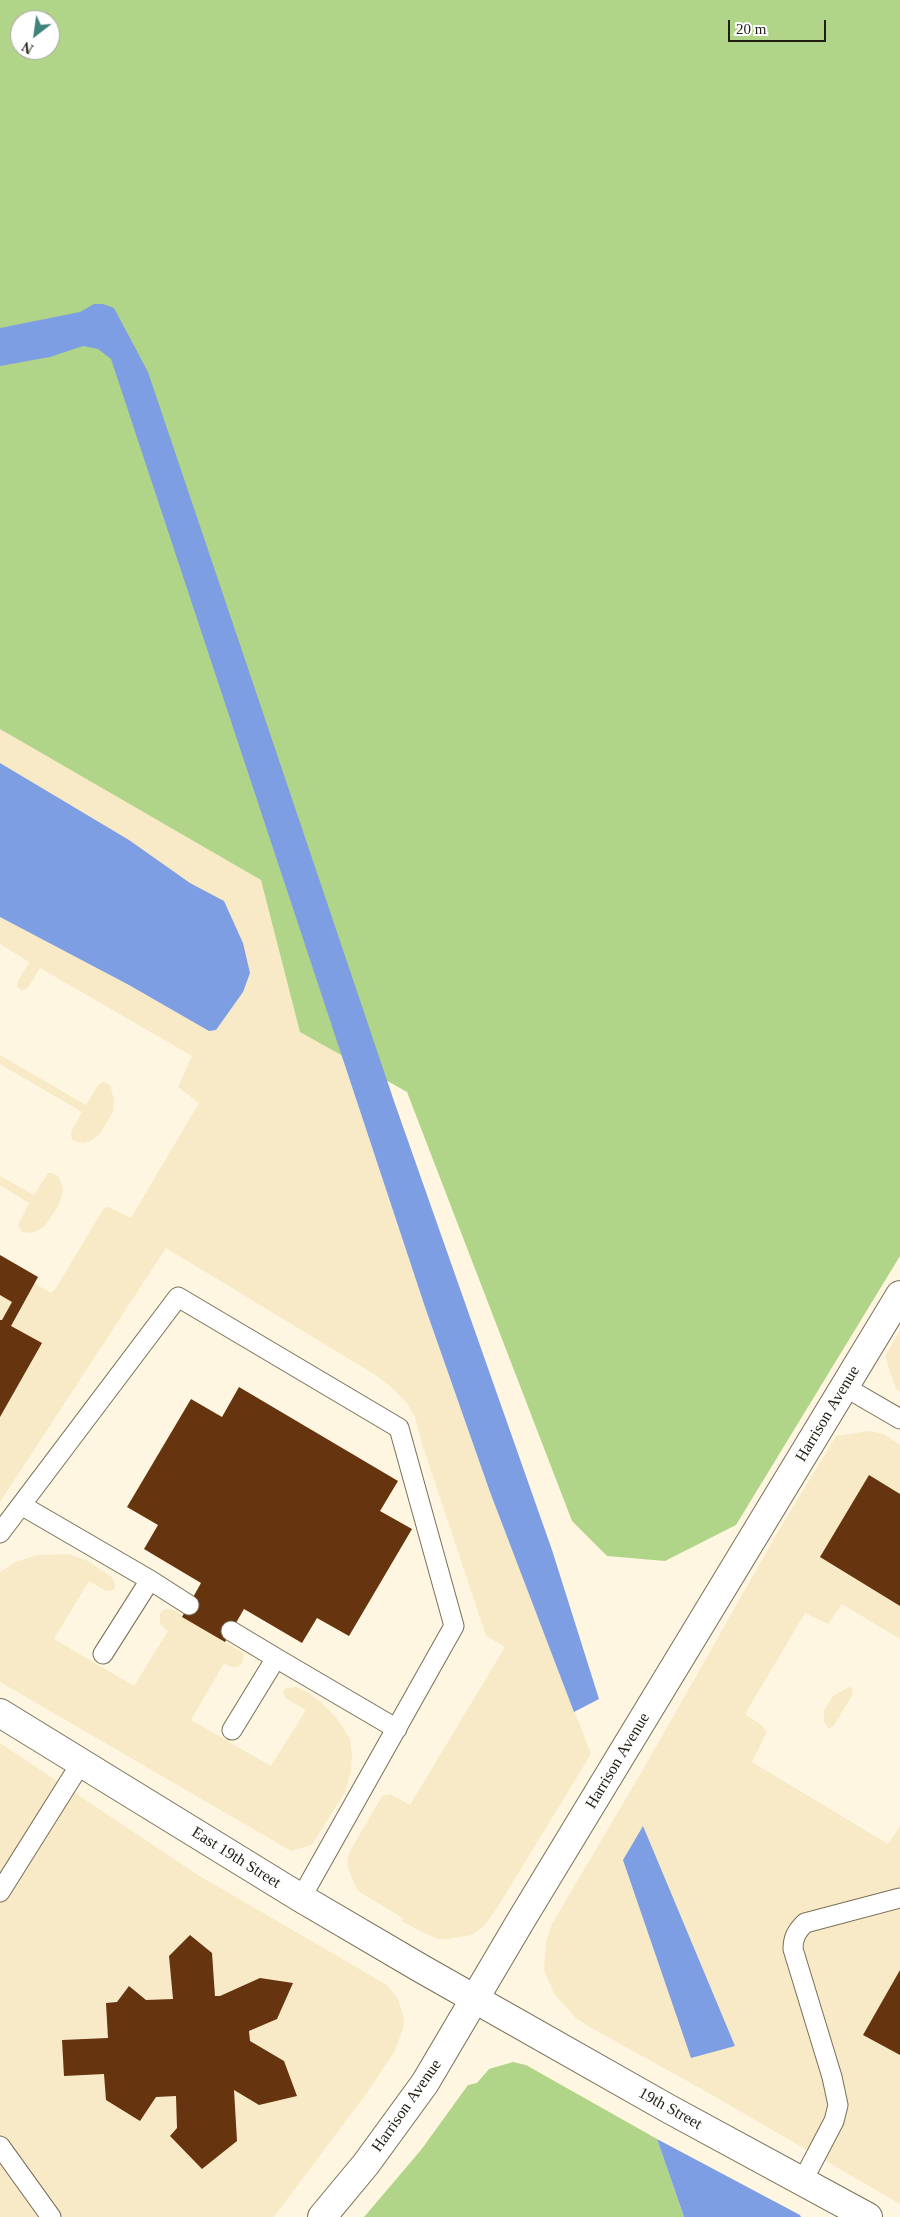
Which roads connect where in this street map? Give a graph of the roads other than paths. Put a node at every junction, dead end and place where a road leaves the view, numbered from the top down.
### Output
1 (900, 1295) edge
2 (845, 1387) junction
3 (900, 1419) edge
4 (21, 1505) junction
5 (0, 1533) edge
6 (150, 1580) junction
7 (189, 1605) dead end
8 (231, 1631) dead end
9 (103, 1654) dead end
10 (276, 1658) junction
11 (0, 1713) edge
12 (396, 1728) junction
13 (232, 1730) dead end
14 (81, 1762) junction
15 (0, 1892) edge
16 (301, 1898) junction
17 (900, 1898) edge
18 (475, 1999) junction
19 (0, 2146) edge
20 (802, 2182) junction
21 (51, 2217) edge
22 (322, 2217) edge
23 (868, 2217) edge

1 - 2 street, Harrison Avenue
2 - 3 lane
2 - 18 street, Harrison Avenue
4 - 5 lane
4 - 6 lane
4 - 12 lane
6 - 7 lane
6 - 9 lane
8 - 10 lane
10 - 12 lane
10 - 13 lane
11 - 14 street, East 19th Street
12 - 16 lane
14 - 15 lane
14 - 16 street, East 19th Street
16 - 18 street, East 19th Street
17 - 20 lane
18 - 20 street, 19th Street
18 - 22 street, Harrison Avenue
19 - 21 lane
20 - 23 street, 19th Street

